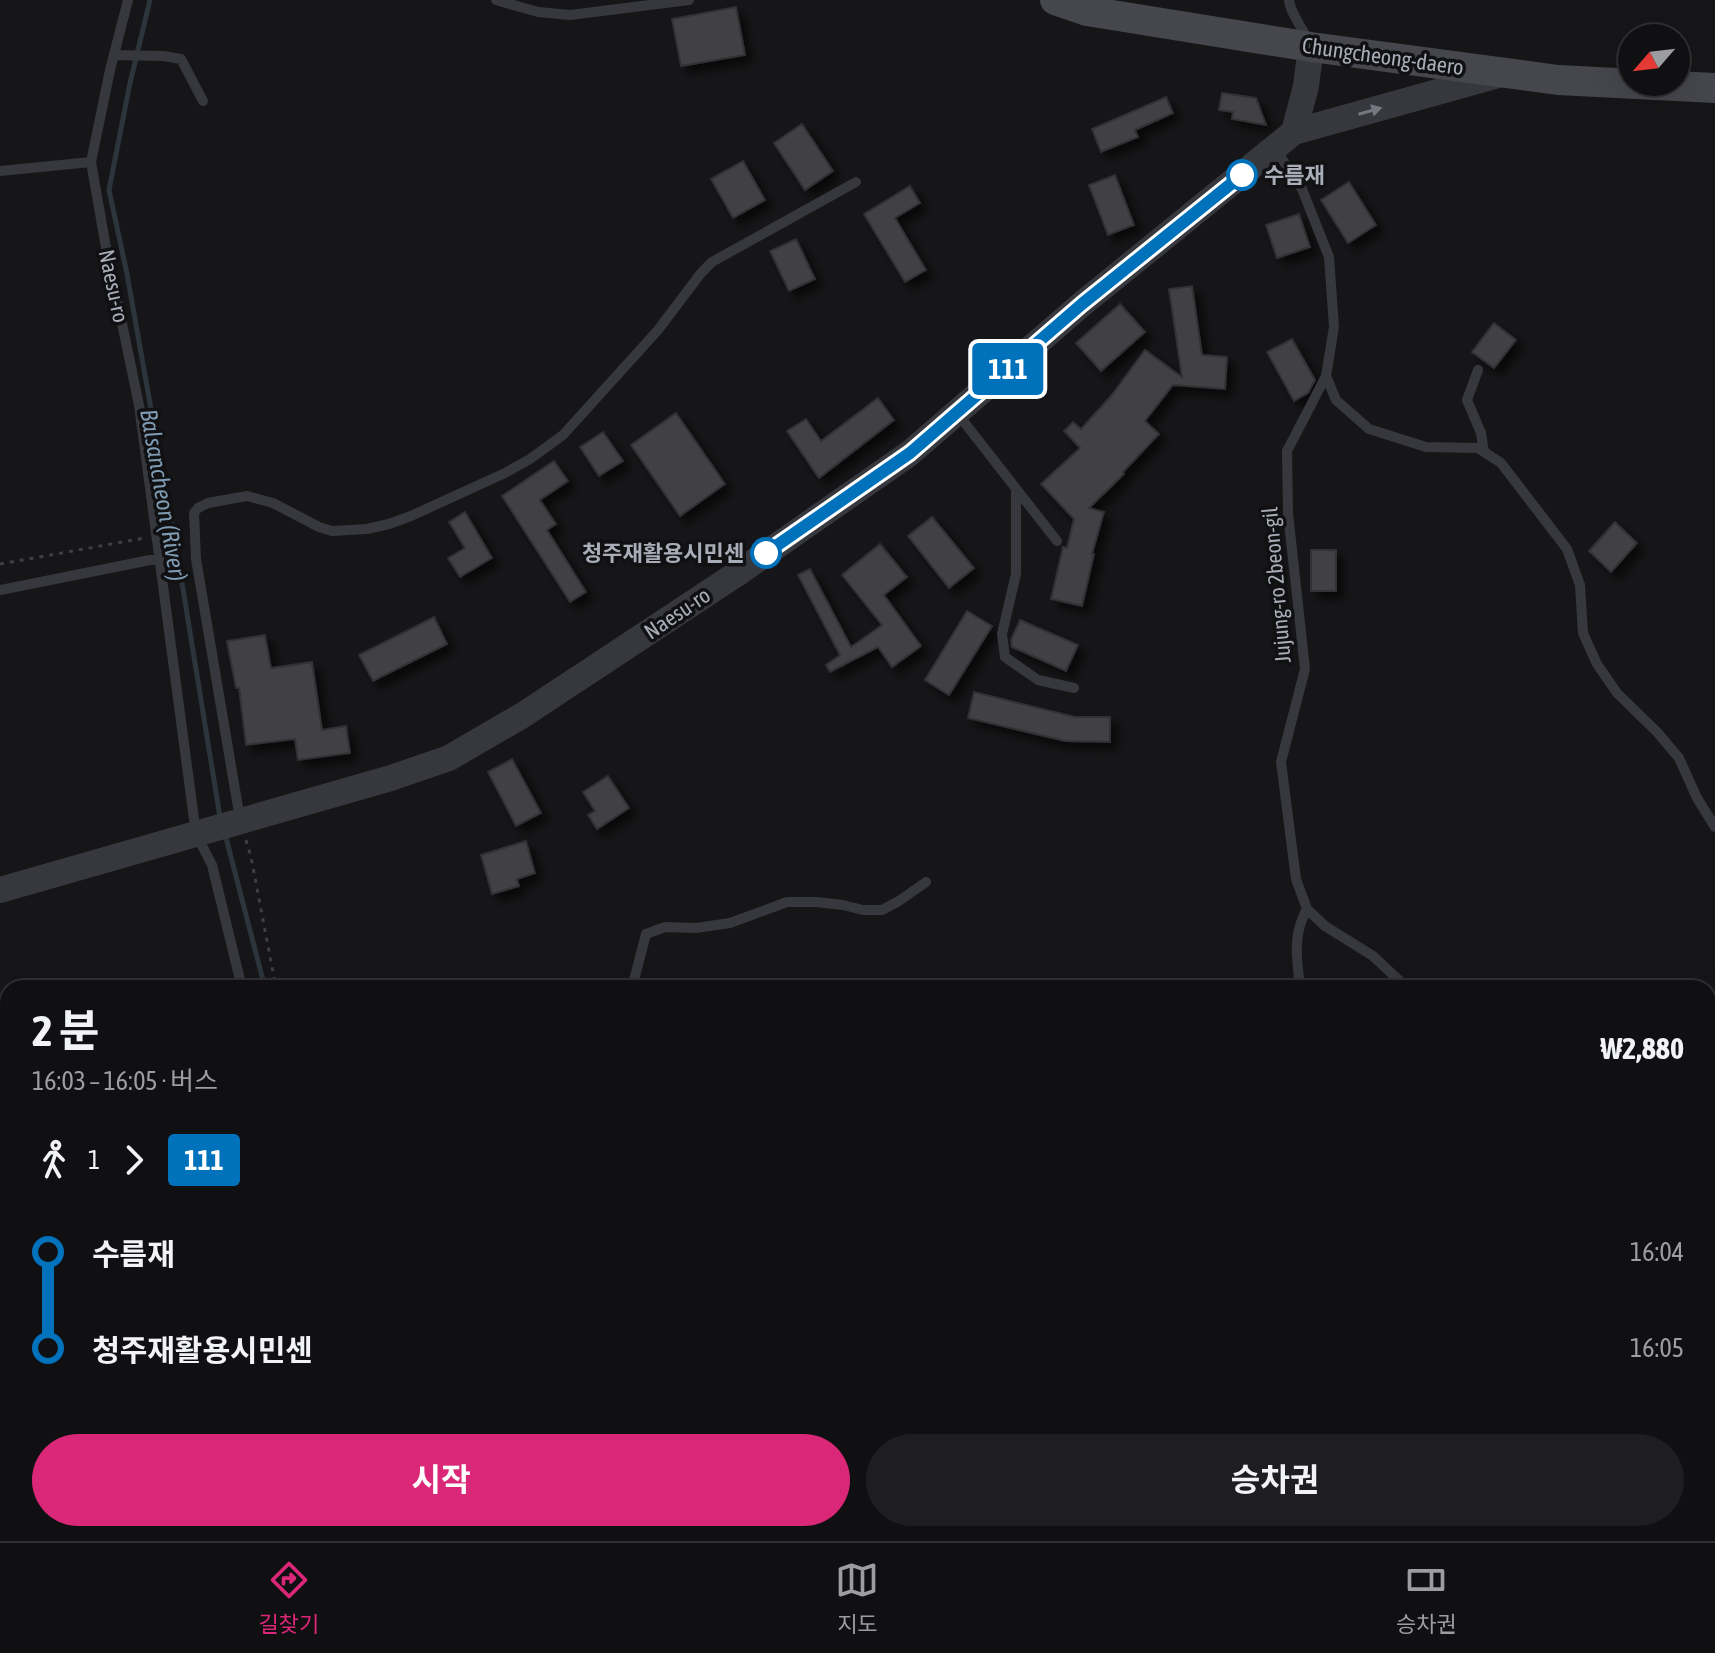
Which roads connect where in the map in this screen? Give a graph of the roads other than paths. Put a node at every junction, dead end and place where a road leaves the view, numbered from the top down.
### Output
1 (128, 0) edge
2 (496, 0) edge
3 (689, 0) edge
4 (1055, 0) edge
5 (1289, 0) edge
6 (1082, 6) edge
7 (1311, 47) junction
8 (119, 55) junction
9 (1505, 73) junction
10 (1715, 88) edge
11 (203, 101) dead end
12 (1284, 140) junction
13 (91, 162) junction
14 (0, 171) edge
15 (856, 182) dead end
16 (1478, 370) dead end
17 (1326, 376) junction
18 (957, 413) junction
19 (1484, 452) junction
20 (1016, 489) junction
21 (1057, 541) dead end
22 (160, 558) junction
23 (0, 590) edge
24 (1074, 688) dead end
25 (1713, 820) edge
26 (237, 822) junction
27 (199, 833) junction
28 (926, 882) dead end
29 (0, 890) edge
30 (1307, 909) junction
31 (240, 980) edge
32 (634, 980) edge
33 (1299, 980) edge
34 (1398, 980) edge

1 - 8 lane
2 - 3 lane
4 - 6 main road, Chungcheong-daero
5 - 7 lane
6 - 7 main road, Chungcheong-daero
7 - 9 main road, Chungcheong-daero
7 - 12 street
8 - 11 lane
8 - 13 lane
9 - 10 main road, Chungcheong-daero
12 -> 9 street
12 - 17 lane, Jujung-ro 2beon-gil
12 - 18 street, Naesu-ro
13 - 14 lane
13 - 22 lane, Naesu-ro
15 - 26 lane
16 - 19 lane
17 - 19 lane
17 - 30 lane, Jujung-ro 2beon-gil
18 - 20 lane
18 - 26 street, Naesu-ro
19 - 25 lane
20 - 21 lane
20 - 24 lane
22 - 23 lane
22 - 27 lane, Naesu-ro
26 - 27 street, Naesu-ro
27 - 29 street
27 - 31 lane, Naesu-ro
28 - 32 lane
30 - 33 lane
30 - 34 lane

